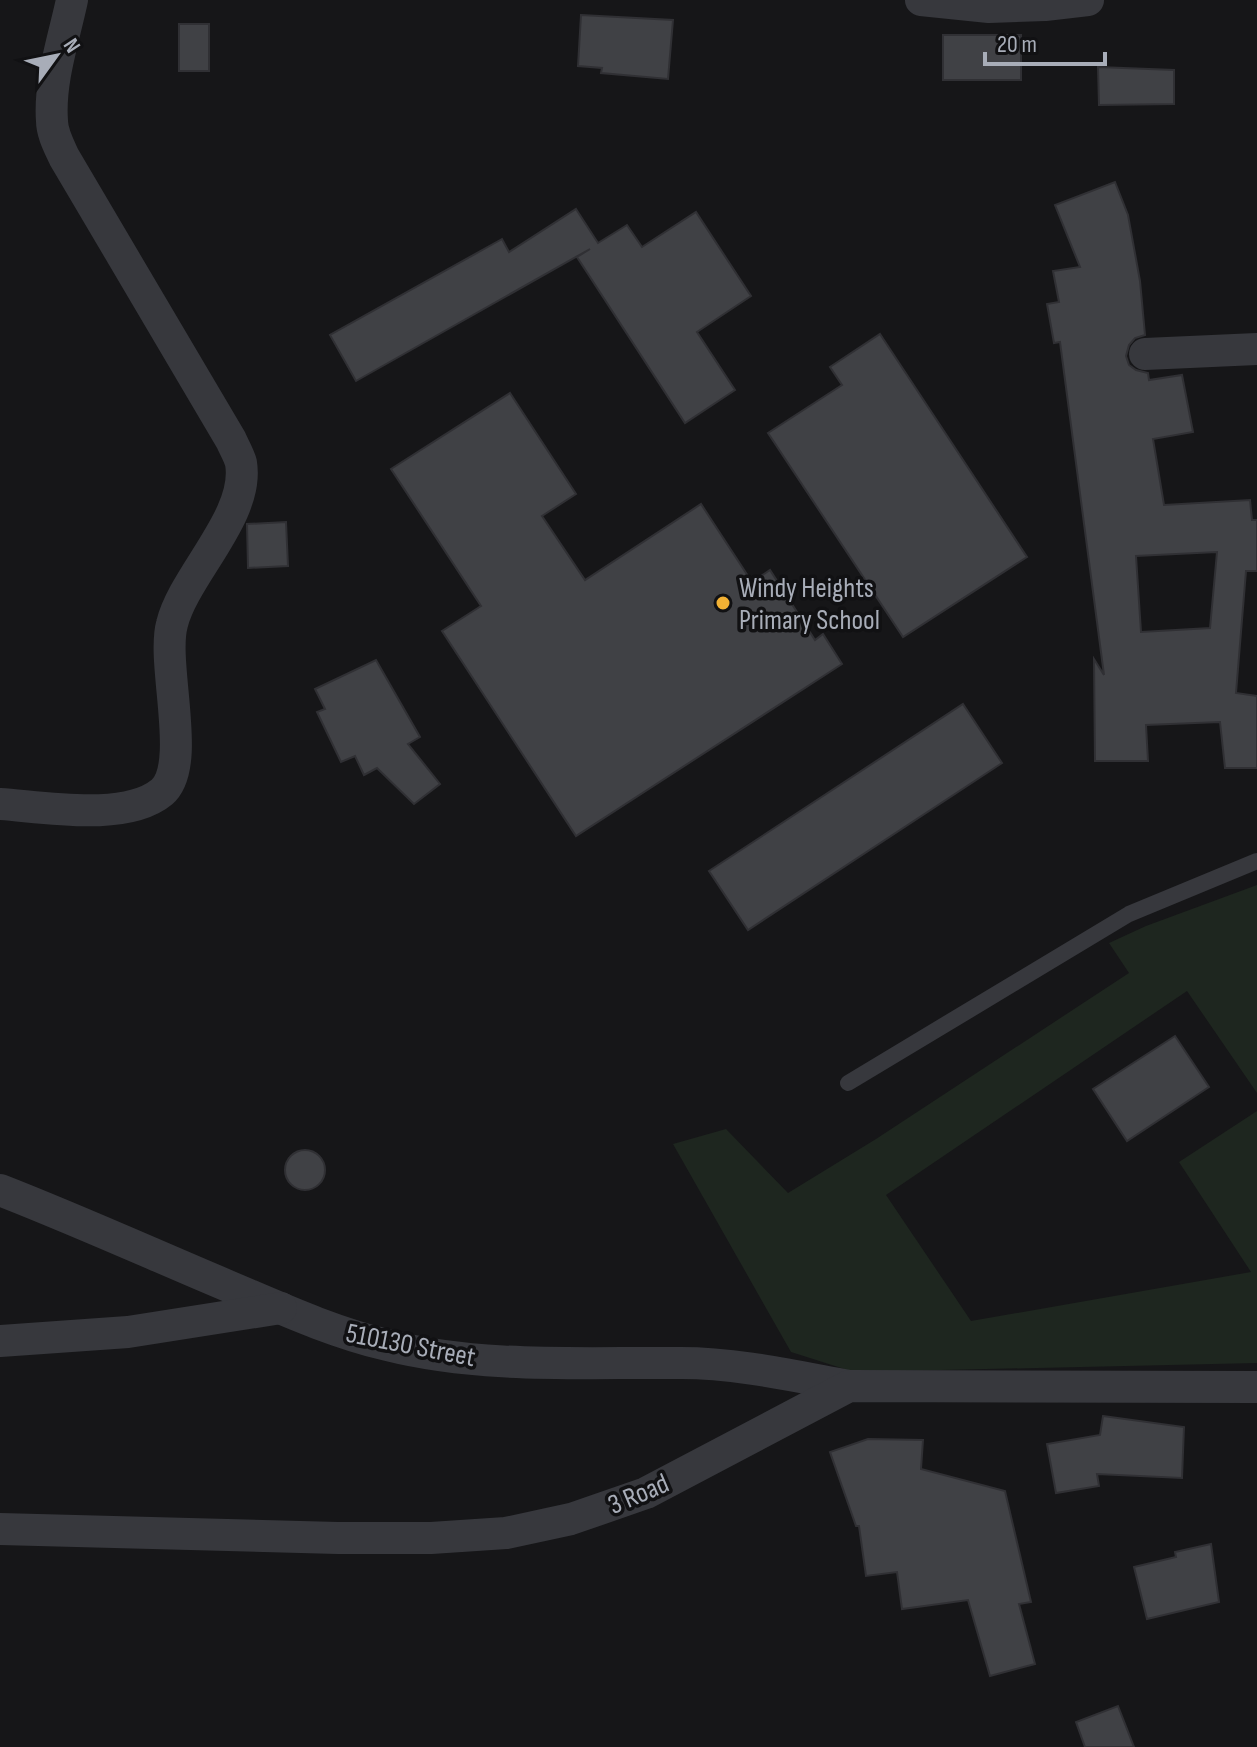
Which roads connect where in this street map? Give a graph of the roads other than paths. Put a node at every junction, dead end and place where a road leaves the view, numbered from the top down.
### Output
1 (72, 0) edge
2 (921, 0) edge
3 (1088, 0) edge
4 (1257, 349) edge
5 (1145, 354) dead end
6 (0, 804) edge
7 (1257, 861) edge
8 (848, 1083) dead end
9 (0, 1190) edge
10 (281, 1308) junction
11 (0, 1341) edge
12 (849, 1386) junction
13 (1257, 1387) edge
14 (0, 1529) edge

1 - 6 street
2 - 3 street
4 - 5 street
7 - 8 lane
9 - 10 street, 510130 Street
10 - 11 street
10 - 12 street, 510130 Street
12 - 13 street, 3 Road
12 - 14 street, 3 Road

